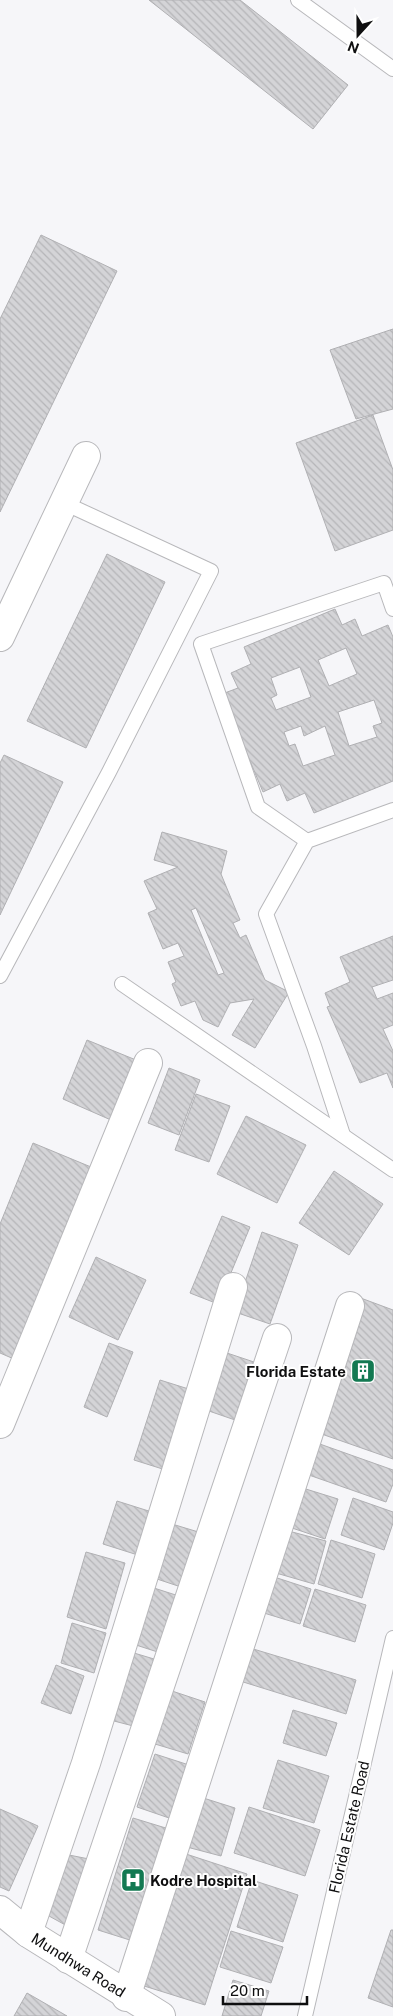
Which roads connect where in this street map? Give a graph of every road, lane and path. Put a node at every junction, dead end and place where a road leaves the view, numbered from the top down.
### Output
1 (298, 0) edge
2 (393, 70) edge
3 (86, 456) dead end
4 (64, 503) junction
5 (393, 609) edge
6 (0, 637) edge
7 (393, 810) edge
8 (307, 841) junction
9 (0, 976) edge
10 (122, 984) dead end
11 (148, 1063) dead end
12 (343, 1135) junction
13 (393, 1170) edge
14 (233, 1287) dead end
15 (350, 1306) dead end
16 (277, 1338) dead end
17 (0, 1424) edge
18 (393, 1638) edge
19 (0, 1910) edge
20 (28, 1933) junction
21 (68, 1959) junction
22 (126, 1997) junction
23 (161, 2016) edge
24 (304, 2016) edge

1 - 2 lane
3 - 4 street
4 - 6 street
4 - 9 lane
5 - 8 lane
7 - 8 lane
8 - 12 lane
10 - 12 lane
11 - 17 street
12 - 13 lane
14 - 20 street
15 - 22 street
16 - 21 street
18 - 24 lane, Florida Estate Road
19 - 20 street, Mundhwa Road
20 - 21 street, Mundhwa Road
21 - 22 street, Mundhwa Road
22 - 23 street, Mundhwa Road

